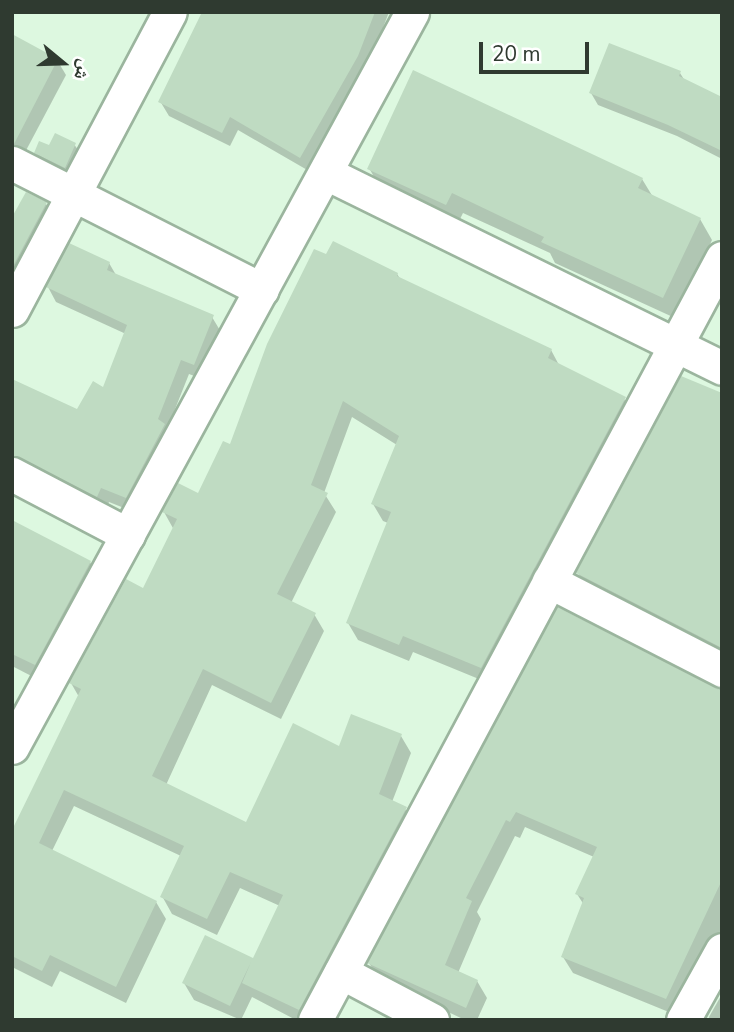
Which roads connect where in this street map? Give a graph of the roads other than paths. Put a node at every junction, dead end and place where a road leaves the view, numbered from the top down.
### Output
1 (170, 12) edge
2 (412, 12) edge
3 (12, 163) edge
4 (326, 173) junction
5 (74, 193) junction
6 (722, 258) edge
7 (262, 290) junction
8 (12, 310) edge
9 (676, 344) junction
10 (722, 368) edge
11 (12, 474) edge
12 (128, 536) junction
13 (549, 581) junction
14 (722, 670) edge
15 (12, 747) edge
16 (722, 950) edge
17 (341, 972) junction
18 (316, 1020) edge
19 (432, 1020) edge
20 (683, 1020) edge

1 - 5 street
2 - 4 street
3 - 5 street
4 - 7 street
4 - 9 street
5 - 7 street
5 - 8 street
6 - 9 street
7 - 12 street
9 - 10 street
9 - 13 street
11 - 12 street
12 - 15 street
13 - 14 street
13 - 17 street
16 - 20 street
17 - 18 street
17 - 19 street

